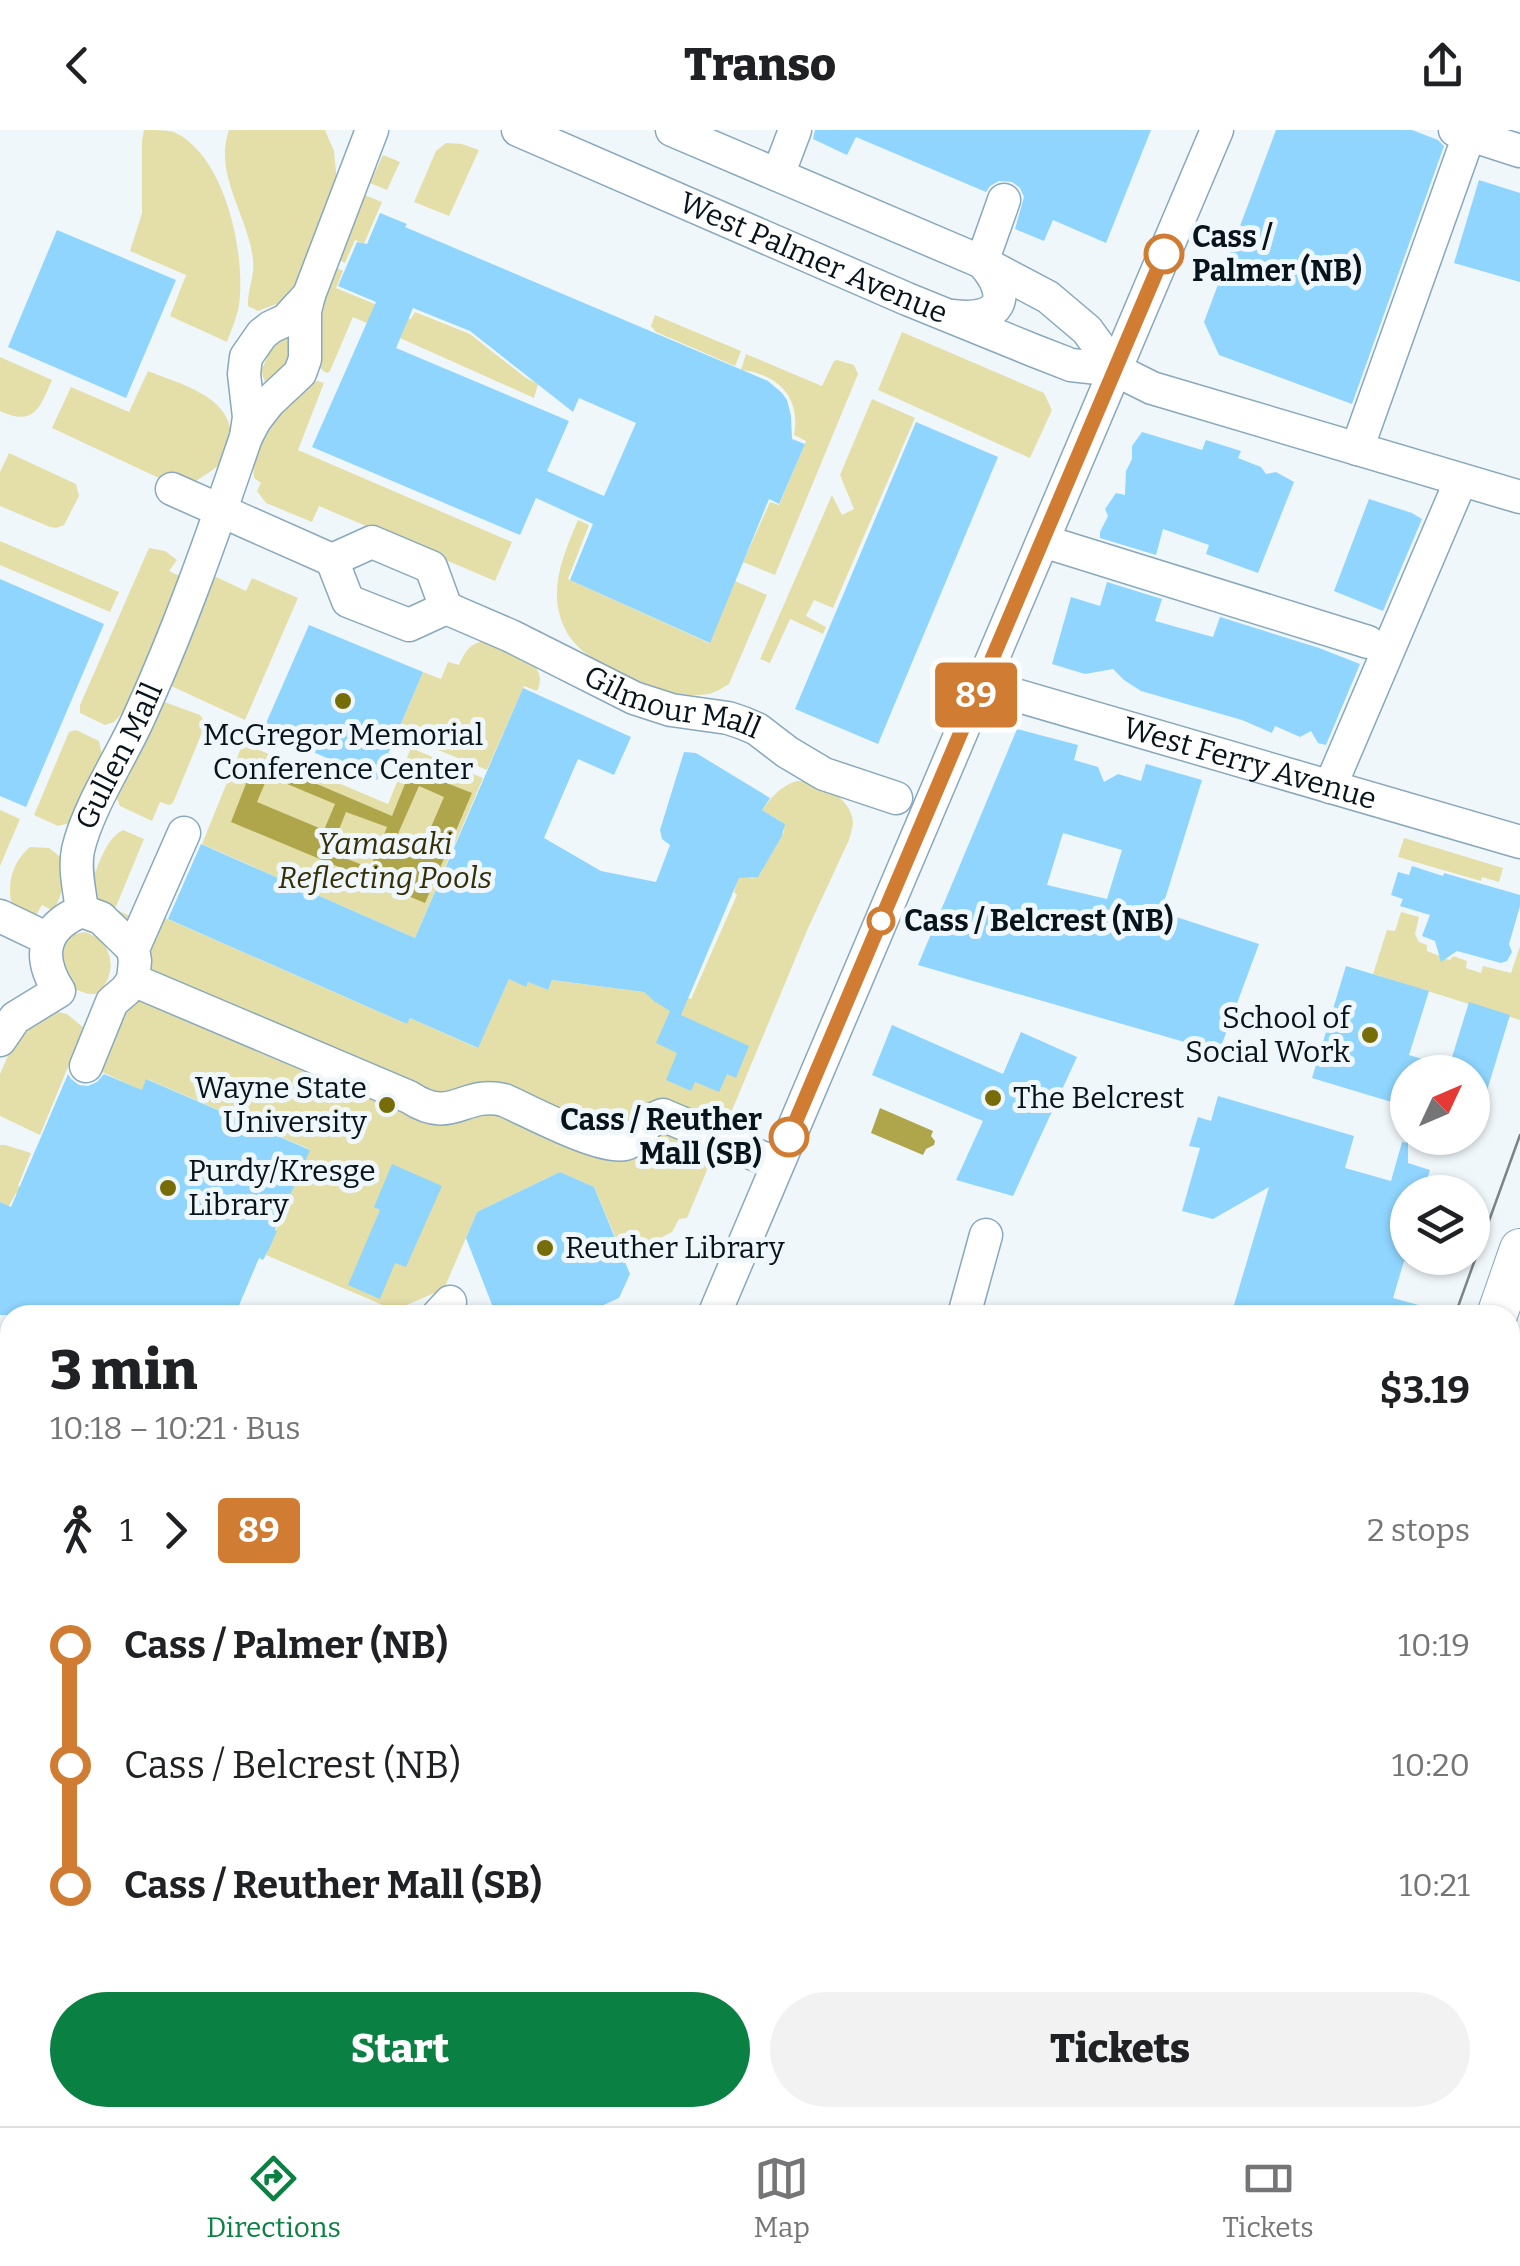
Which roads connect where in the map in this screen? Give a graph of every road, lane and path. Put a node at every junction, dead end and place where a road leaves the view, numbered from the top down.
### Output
1 (372, 130) edge
2 (518, 130) edge
3 (672, 130) edge
4 (795, 130) edge
5 (1217, 130) edge
6 (1462, 132) edge
7 (577, 141) edge
8 (1520, 151) edge
9 (778, 175) junction
10 (1004, 200) dead end
11 (982, 262) junction
12 (309, 295) junction
13 (949, 316) junction
14 (1116, 370) junction
15 (246, 436) junction
16 (1357, 449) junction
17 (1461, 480) junction
18 (172, 489) dead end
19 (1520, 497) edge
20 (221, 510) junction
21 (1042, 540) junction
22 (332, 560) junction
23 (446, 608) junction
24 (1368, 642) dead end
25 (981, 685) junction
26 (1330, 787) junction
27 (896, 798) dead end
28 (184, 833) dead end
29 (1520, 842) edge
30 (82, 911) junction
31 (0, 916) edge
32 (48, 939) junction
33 (126, 977) junction
34 (59, 991) junction
35 (0, 1040) edge
36 (86, 1066) dead end
37 (777, 1164) junction
38 (986, 1235) dead end
39 (1520, 1249) edge
40 (718, 1305) edge
41 (967, 1305) edge
42 (1500, 1305) edge

1 - 12 street, Gullen Mall
2 - 7 street, West Palmer Avenue
3 - 9 street, West Palmer Avenue
4 - 9 street
5 - 14 street
6 - 8 street
6 - 16 street
7 - 13 street, West Palmer Avenue
9 - 11 street, West Palmer Avenue
10 - 11 street
11 - 13 street
11 - 14 street, West Palmer Avenue
12 - 15 street, Gullen Mall
12 - 15 street, Gullen Mall
13 - 14 street, West Palmer Avenue
14 - 16 street, West Palmer Avenue
14 - 21 street
15 - 20 street, Gullen Mall
16 - 17 street, West Palmer Avenue
17 - 19 street, West Palmer Avenue
17 - 26 street
18 - 20 street
20 - 22 street
20 - 30 street, Gullen Mall
21 - 24 street
21 - 25 street
22 - 23 street
22 - 23 street
23 - 27 street, Gilmour Mall
25 - 26 street, West Ferry Avenue
25 - 37 street
26 - 29 street, West Ferry Avenue
28 - 33 street
30 - 32 street
30 - 33 street
31 - 32 street
32 - 34 street
33 - 34 street
33 - 36 street
33 - 37 street
34 - 35 street
37 - 40 street
38 - 41 street
39 - 42 main road

